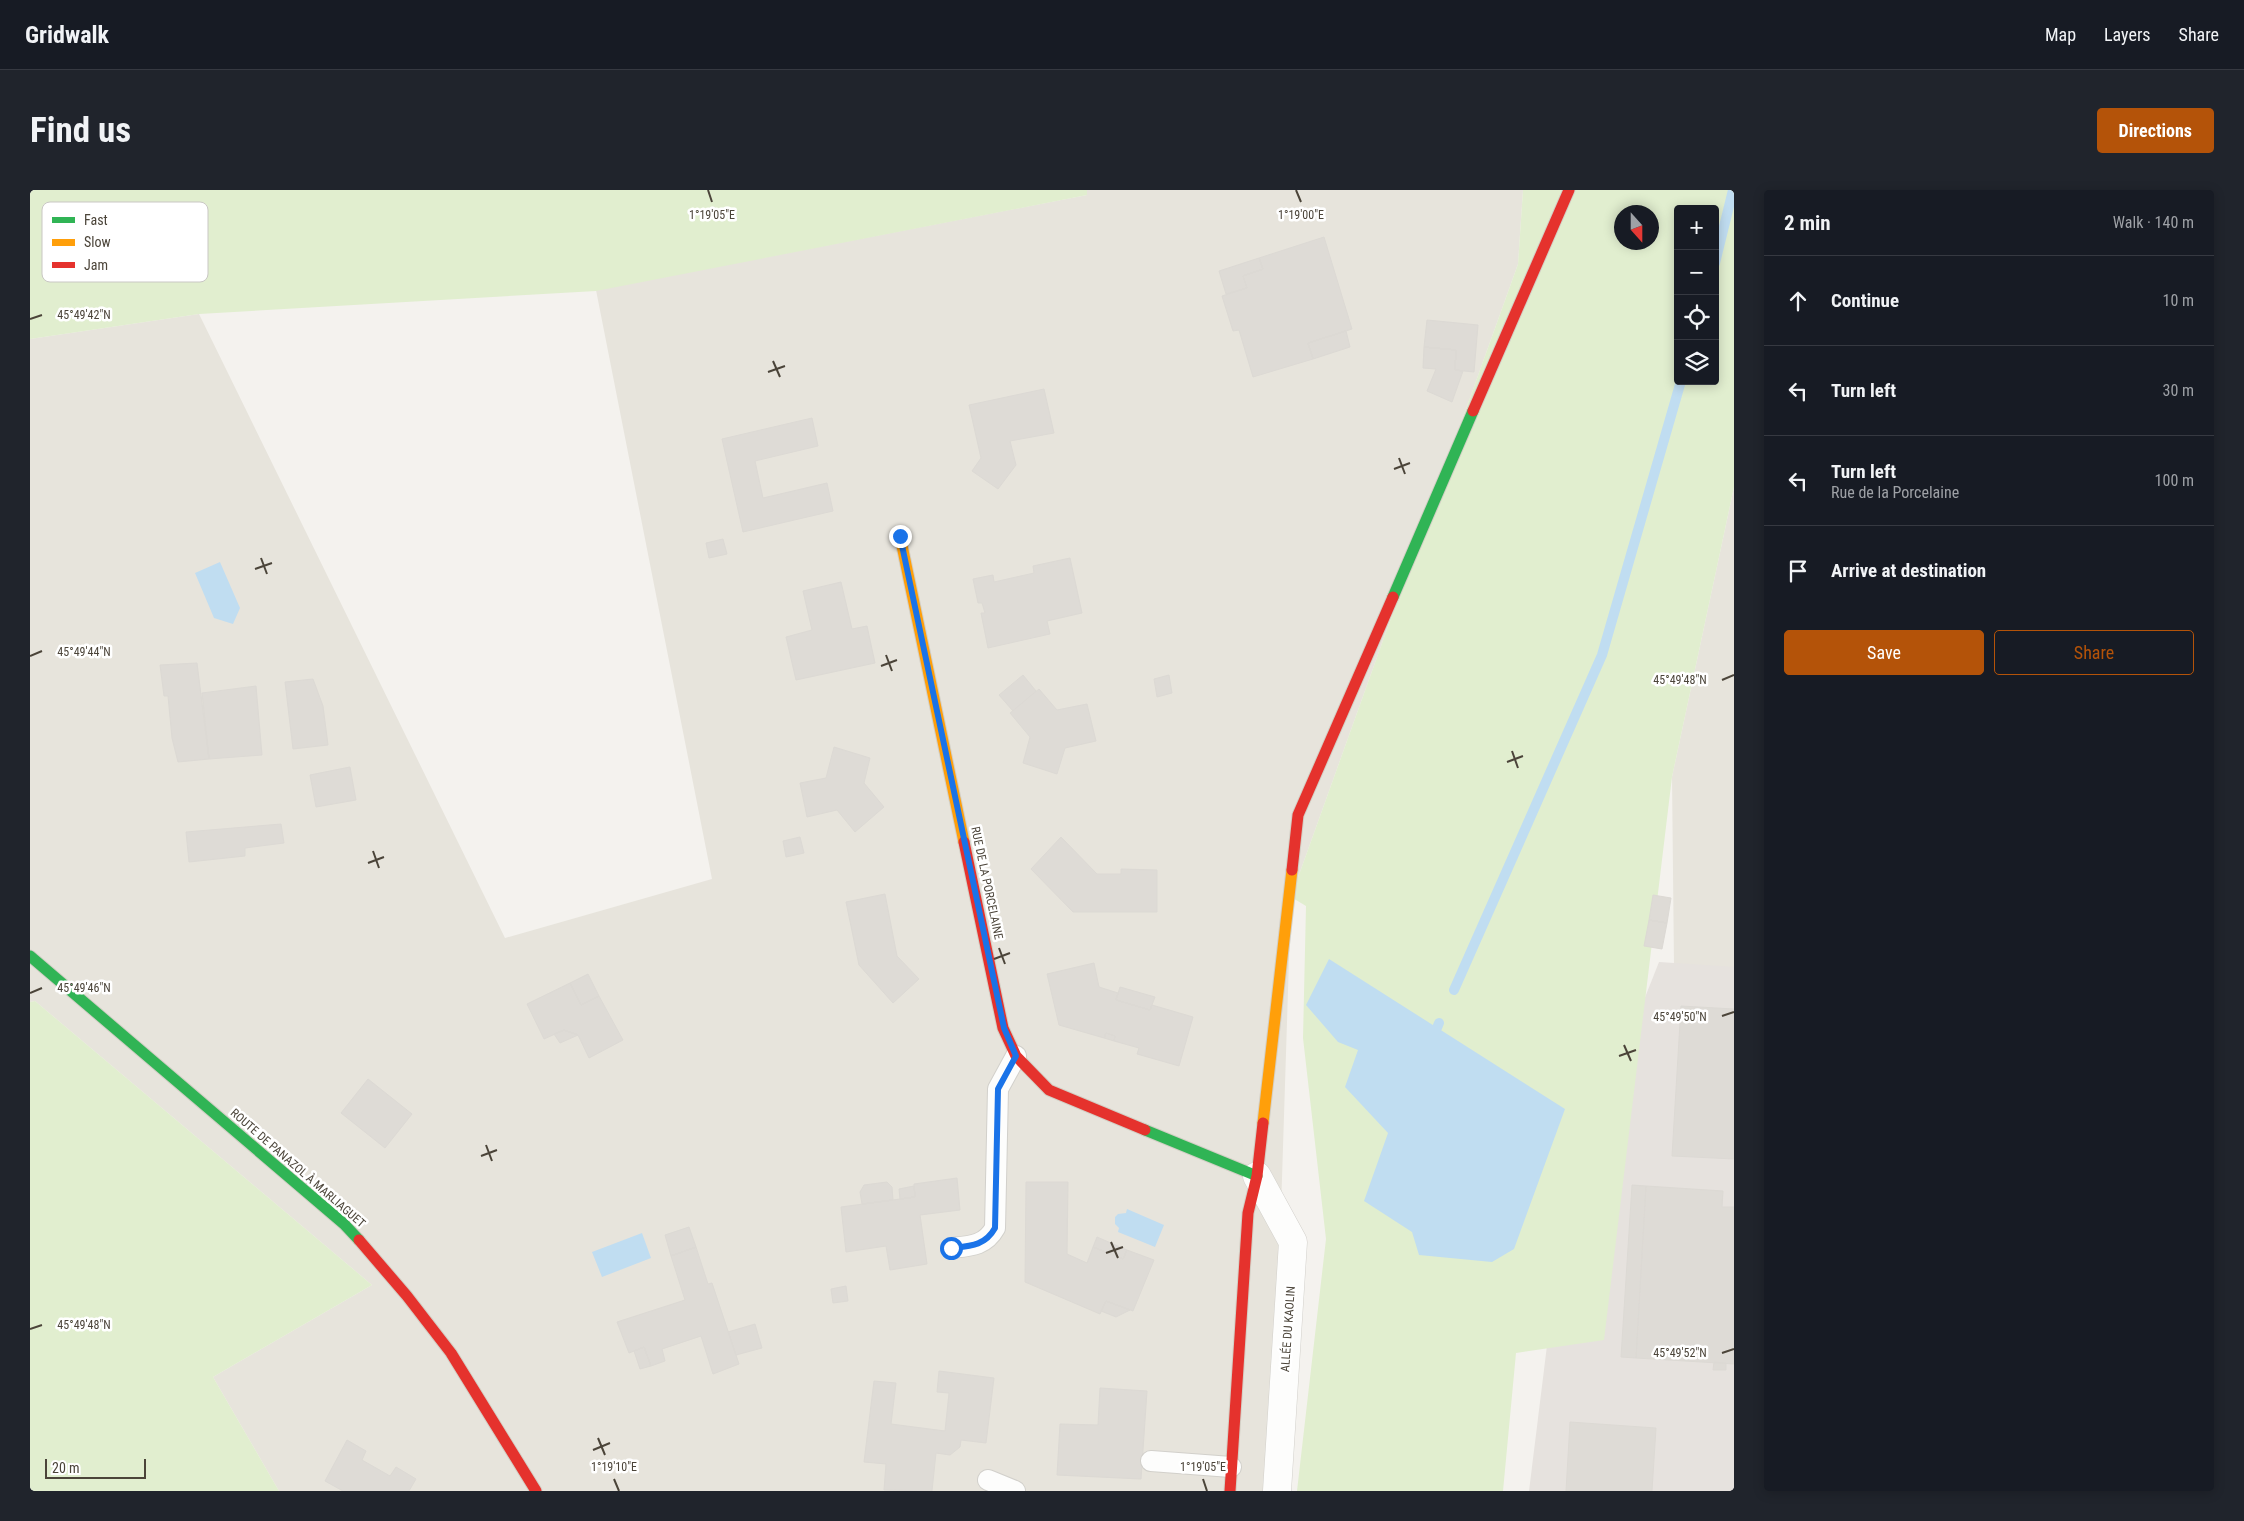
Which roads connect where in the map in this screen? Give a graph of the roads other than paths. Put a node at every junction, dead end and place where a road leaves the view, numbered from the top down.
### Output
1 (1568, 190) edge
2 (900, 536) dead end
3 (30, 956) edge
4 (1016, 1056) junction
5 (1257, 1176) junction
6 (951, 1248) dead end
7 (1152, 1461) dead end
8 (1231, 1467) junction
9 (988, 1480) dead end
10 (536, 1491) edge
11 (1015, 1491) edge
12 (1230, 1491) edge
13 (1277, 1491) edge

1 - 5 street
2 - 4 street, RUE DE LA PORCELAINE
3 - 10 street, ROUTE DE PANAZOL À MARLIAGUET
4 - 5 street, RUE DE LA PORCELAINE
4 - 6 lane
5 - 8 street
5 - 13 street, ALLÉE DU KAOLIN
7 - 8 lane
8 - 12 street
9 - 11 lane

